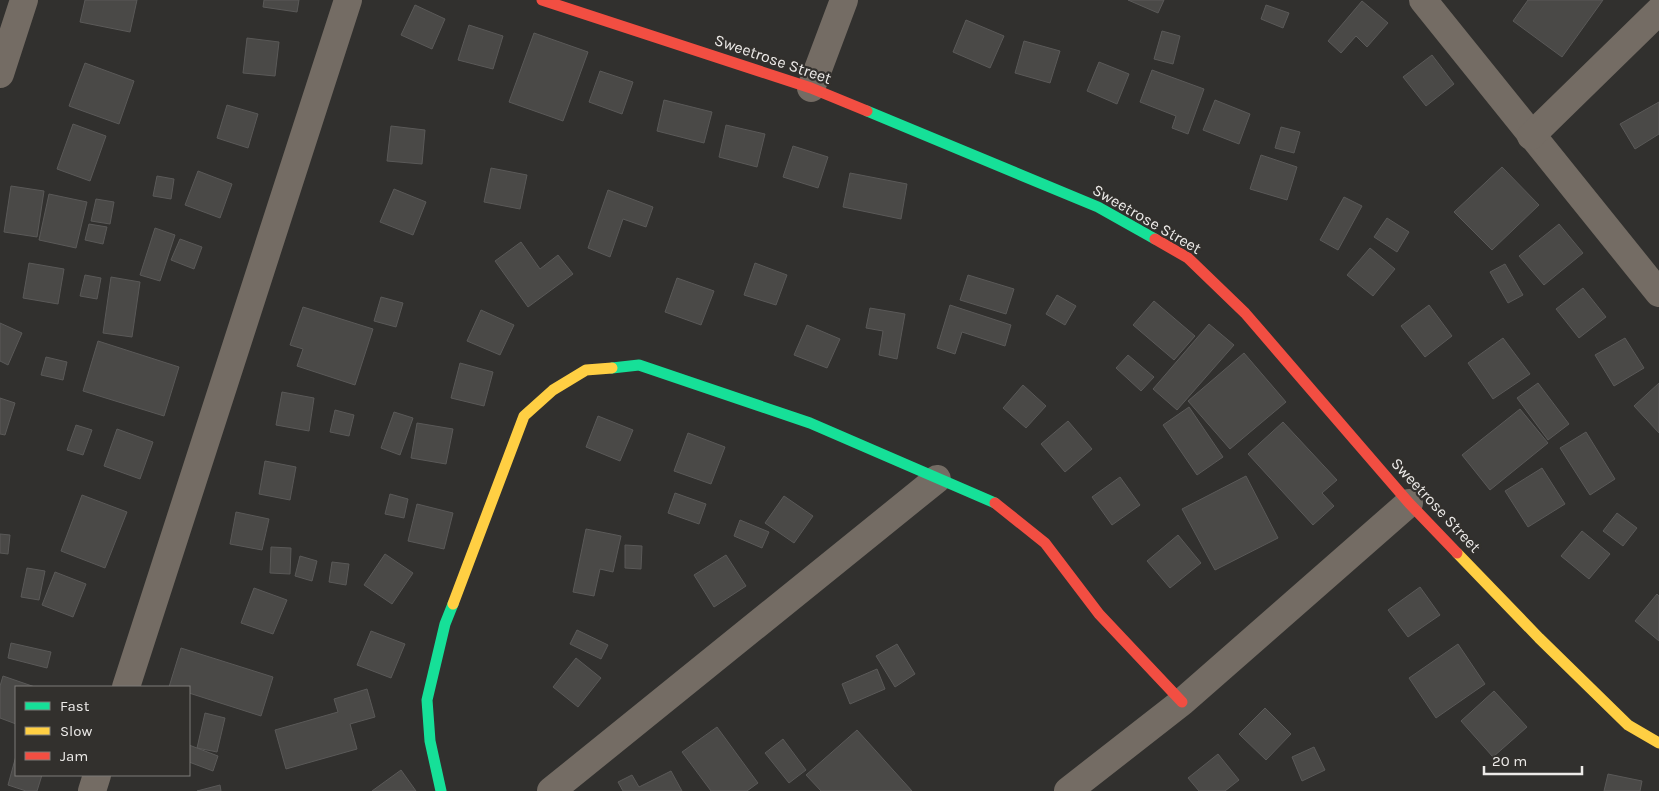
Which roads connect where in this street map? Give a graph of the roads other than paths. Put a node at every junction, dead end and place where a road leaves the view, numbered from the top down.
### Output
1 (24, 0) edge
2 (348, 0) edge
3 (542, 0) edge
4 (844, 0) edge
5 (1423, 0) edge
6 (1659, 11) edge
7 (0, 74) edge
8 (810, 88) junction
9 (1531, 136) junction
10 (1659, 293) edge
11 (937, 479) junction
12 (1409, 503) junction
13 (126, 686) edge
14 (1182, 702) junction
15 (1659, 743) edge
16 (97, 776) edge
17 (92, 791) edge
18 (441, 791) edge
19 (551, 791) edge
20 (1068, 791) edge

1 - 7 street
2 - 13 street
3 - 8 street, Sweetrose Street
4 - 8 street
5 - 9 street
6 - 9 street
8 - 12 street, Sweetrose Street
9 - 10 street
11 - 14 street
11 - 18 street
11 - 19 street
12 - 14 street
12 - 15 street, Sweetrose Street
14 - 20 street
16 - 17 street

